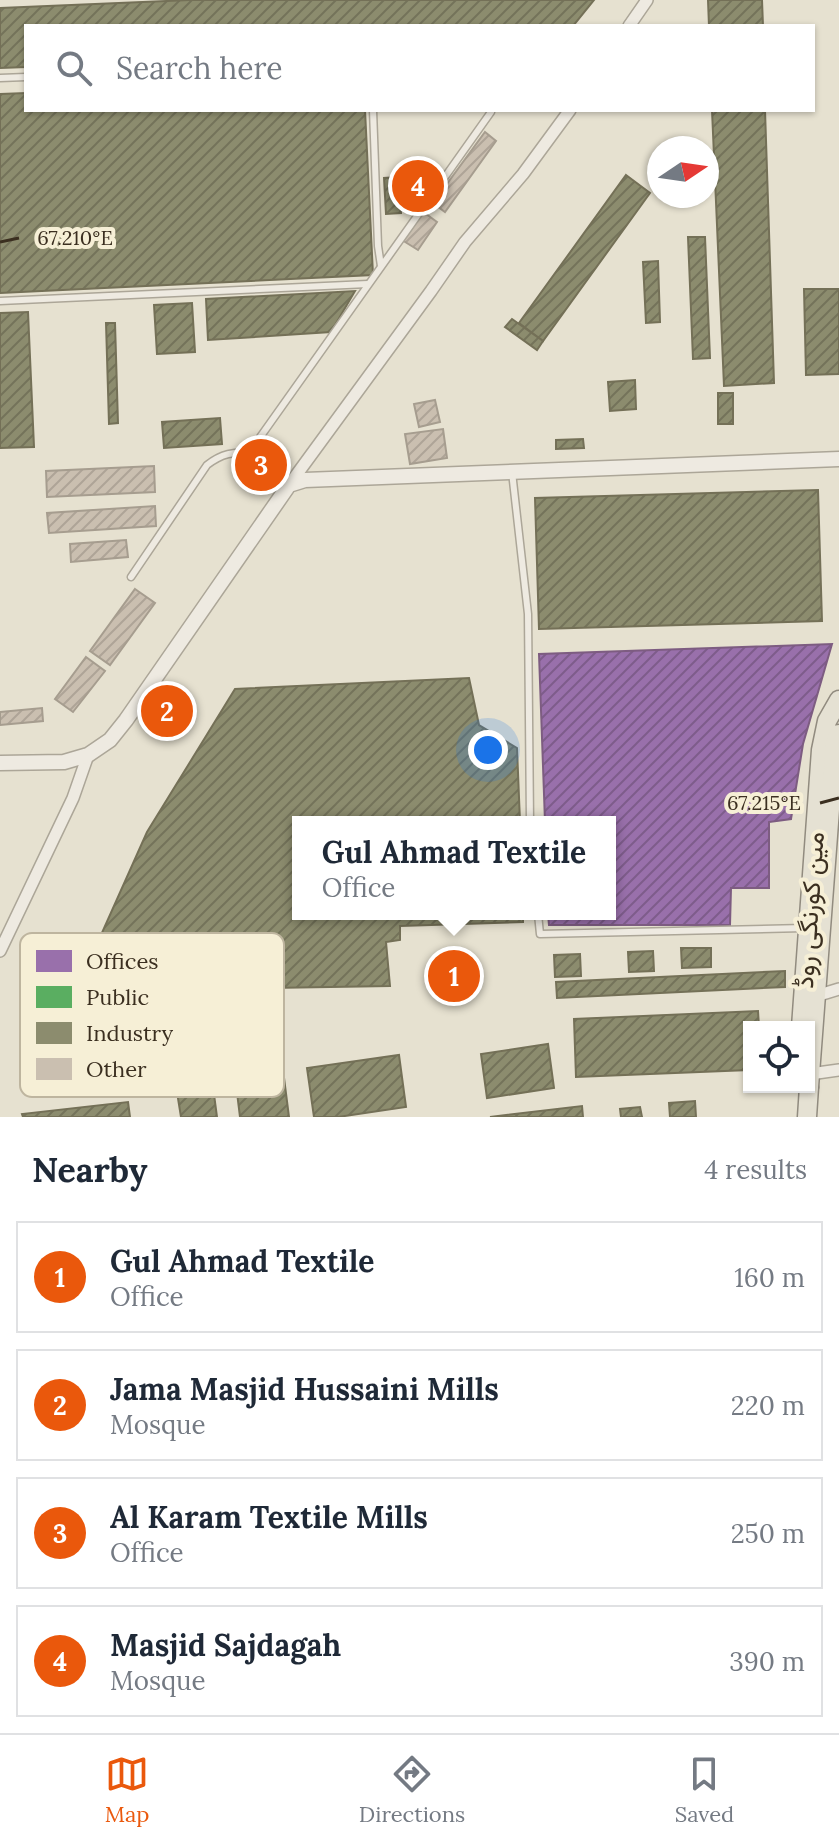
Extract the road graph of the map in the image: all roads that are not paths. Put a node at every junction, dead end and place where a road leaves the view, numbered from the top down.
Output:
1 (647, 0) edge
2 (630, 24) edge
3 (24, 77) edge
4 (0, 78) edge
5 (373, 112) edge
6 (491, 112) edge
7 (569, 112) edge
8 (381, 266) junction
9 (369, 284) junction
10 (0, 301) edge
11 (252, 453) junction
12 (839, 459) edge
13 (512, 472) junction
14 (288, 486) junction
15 (131, 577) dead end
16 (839, 700) edge
17 (839, 734) edge
18 (88, 755) junction
19 (0, 763) edge
20 (530, 816) edge
21 (539, 920) edge
22 (807, 928) junction
23 (0, 951) edge
24 (839, 989) edge
25 (816, 996) junction
26 (801, 1021) edge
27 (814, 1021) edge
28 (839, 1070) edge
29 (815, 1073) edge
30 (797, 1093) edge
31 (809, 1093) edge
32 (795, 1117) edge
33 (807, 1117) edge

1 - 2 street
3 - 4 lane
5 - 8 lane
6 - 8 lane
7 - 14 street
8 - 9 lane
9 - 10 lane
9 - 11 lane
11 - 14 lane
11 - 15 lane
12 - 13 street
13 - 14 street
13 - 20 lane
14 - 18 street
16 - 22 main road, مین کورنگی روڈ
17 - 25 main road, مین کورنگی روڈ
18 - 19 street
18 - 23 street
21 - 22 lane
22 - 26 main road, مین کورنگی روڈ
24 - 25 street
25 - 27 main road, مین کورنگی روڈ
28 - 29 street
30 - 32 main road
31 - 33 main road, مین کورنگی روڈ

